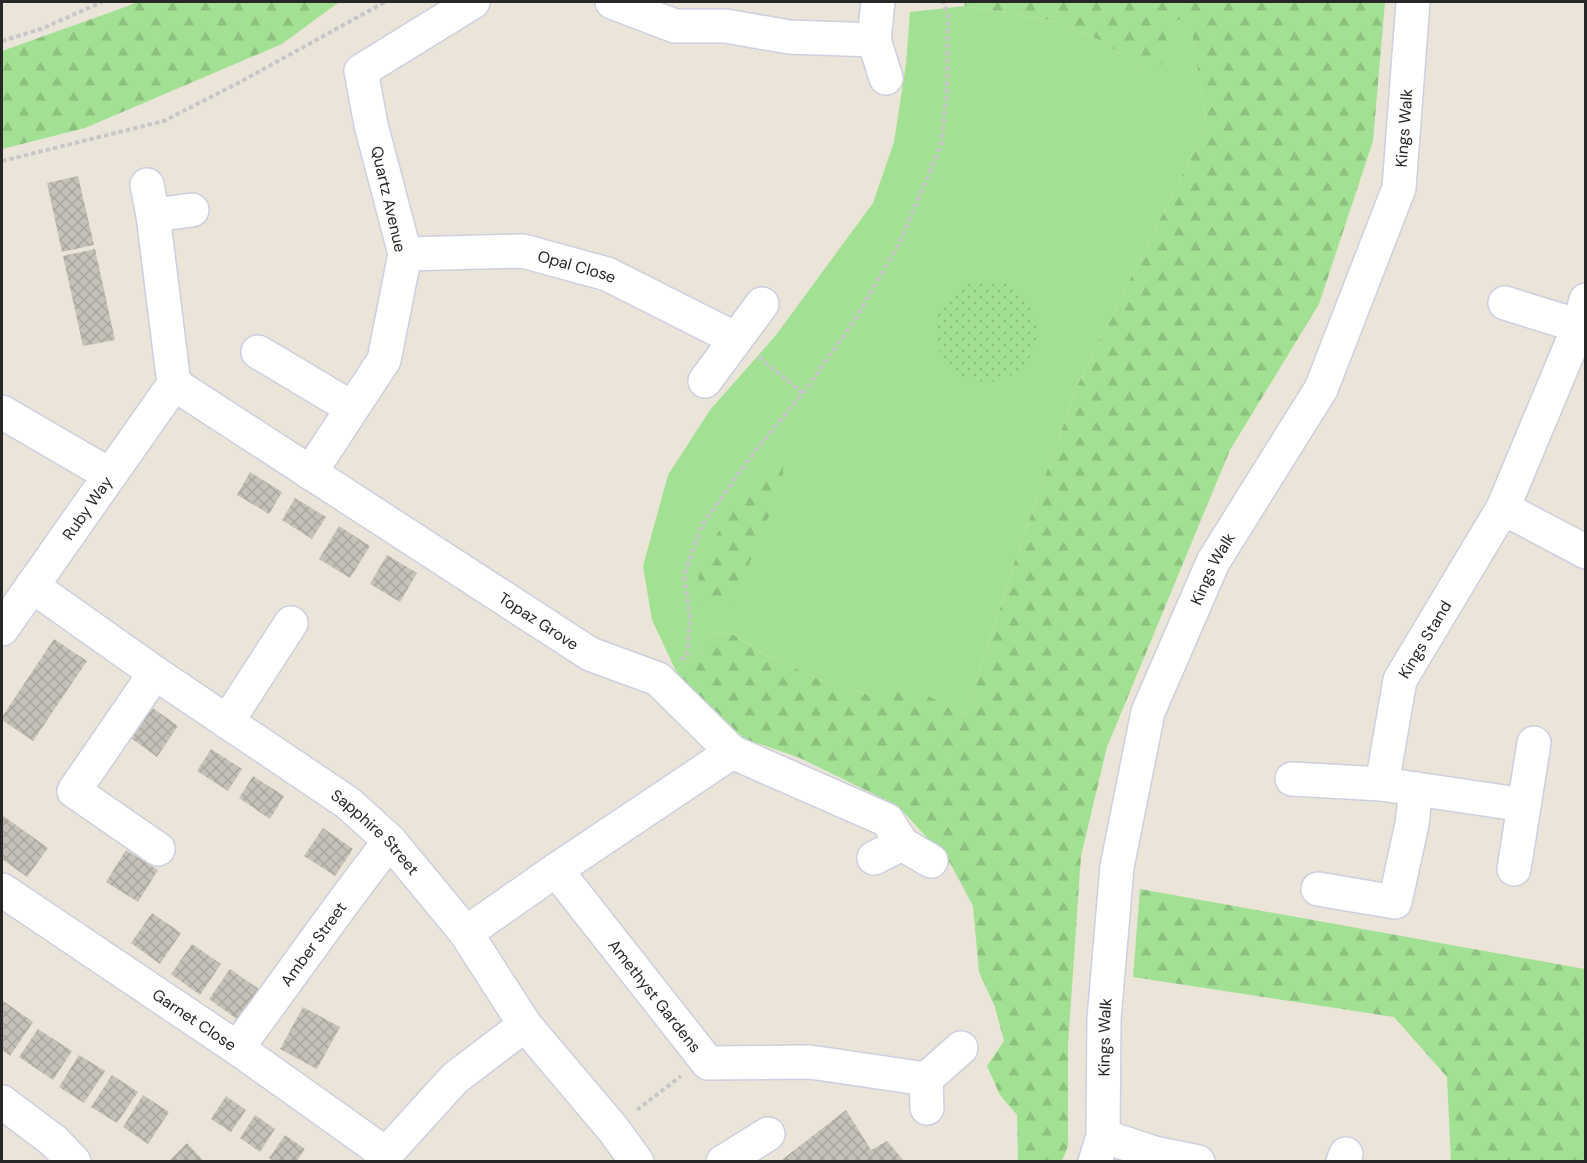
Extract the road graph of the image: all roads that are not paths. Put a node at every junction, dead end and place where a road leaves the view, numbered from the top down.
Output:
1 (473, 2) edge
2 (612, 2) edge
3 (878, 2) edge
4 (1413, 2) edge
5 (874, 40) junction
6 (886, 78) dead end
7 (192, 210) dead end
8 (405, 254) junction
9 (1505, 303) dead end
10 (762, 304) dead end
11 (1582, 313) edge
12 (736, 339) junction
13 (258, 352) dead end
14 (705, 381) dead end
15 (174, 384) junction
16 (352, 408) junction
17 (2, 412) edge
18 (310, 473) junction
19 (110, 475) junction
20 (1503, 508) junction
21 (1586, 552) edge
22 (32, 586) junction
23 (291, 623) dead end
24 (2, 629) edge
25 (154, 673) junction
26 (227, 722) junction
27 (1534, 743) dead end
28 (732, 753) junction
29 (1293, 779) dead end
30 (1382, 784) junction
31 (1416, 789) junction
32 (1524, 806) junction
33 (390, 841) junction
34 (158, 849) dead end
35 (931, 861) dead end
36 (1514, 869) dead end
37 (556, 870) junction
38 (1317, 889) dead end
39 (2, 890) edge
40 (466, 933) junction
41 (525, 1024) junction
42 (237, 1048) junction
43 (961, 1048) dead end
44 (2, 1102) edge
45 (768, 1134) dead end
46 (1099, 1149) edge
47 (384, 1158) edge
48 (74, 1161) edge
49 (637, 1161) edge
50 (723, 1161) edge
51 (1198, 1161) edge

1 - 8 street, Quartz Avenue
2 - 5 street
3 - 5 street
4 - 46 street, Kings Walk
5 - 6 street
7 - 15 street
8 - 12 street, Opal Close
8 - 16 street, Quartz Avenue
9 - 11 street, Kings Stand
10 - 12 street
11 - 20 street, Kings Stand
12 - 14 street
13 - 16 street
15 - 18 street, Topaz Grove
15 - 19 street, Ruby Way
16 - 18 street, Quartz Avenue
17 - 19 street
18 - 28 street, Topaz Grove
19 - 22 street, Ruby Way
20 - 21 street
20 - 30 street, Kings Stand
22 - 24 street, Ruby Way
22 - 25 street, Sapphire Street
23 - 26 street
25 - 26 street, Sapphire Street
25 - 34 street
26 - 33 street, Sapphire Street
27 - 32 street
28 - 35 street, Topaz Grove
28 - 37 street
29 - 30 street
30 - 31 street
31 - 32 street
31 - 38 street
32 - 36 street
33 - 40 street, Sapphire Street
33 - 42 street, Amber Street
37 - 40 street
37 - 43 street, Amethyst Gardens
39 - 42 street, Garnet Close
40 - 41 street, Sapphire Street
41 - 47 street, Garnet Close
41 - 49 street, Sapphire Street
42 - 47 street, Garnet Close
44 - 48 street
45 - 50 street
46 - 51 street

